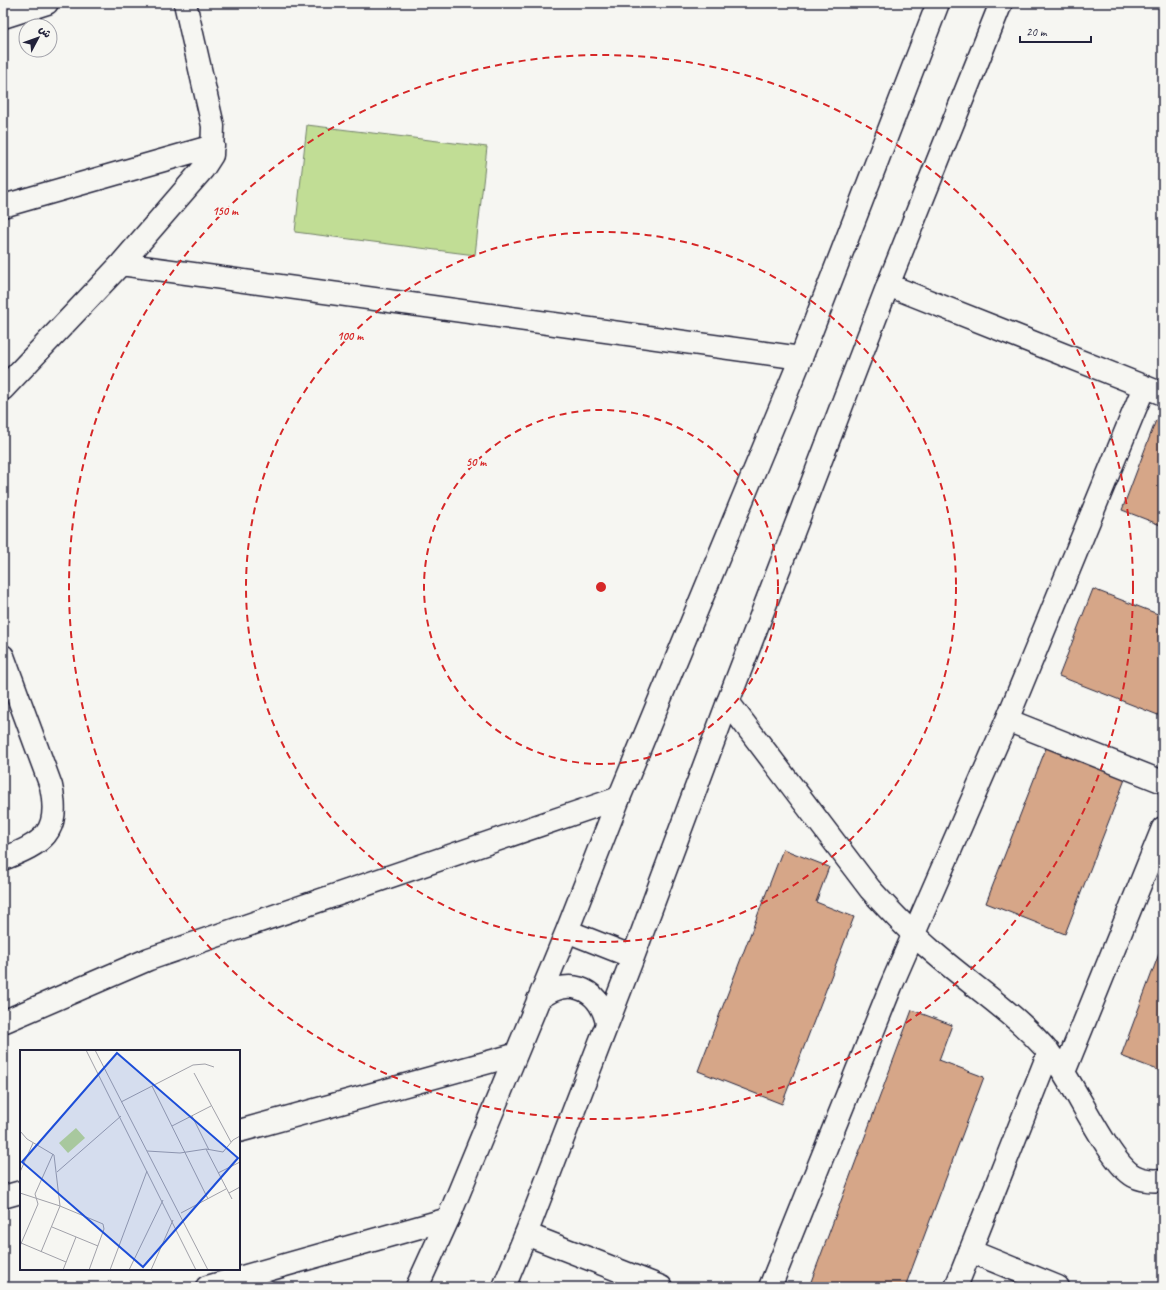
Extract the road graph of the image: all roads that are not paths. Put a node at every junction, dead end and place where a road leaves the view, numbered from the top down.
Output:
1 (47, 3) edge
2 (185, 3) edge
3 (938, 3) edge
4 (1001, 3) edge
5 (3, 17) edge
6 (213, 146) junction
7 (3, 206) edge
8 (121, 264) junction
9 (888, 286) junction
10 (801, 358) junction
11 (3, 389) edge
12 (1154, 390) edge
13 (3, 656) edge
14 (728, 702) junction
15 (1007, 720) junction
16 (1163, 782) edge
17 (619, 798) junction
18 (1163, 828) edge
19 (3, 859) edge
20 (567, 931) junction
21 (913, 934) junction
22 (633, 957) junction
23 (538, 1000) junction
24 (3, 1022) edge
25 (607, 1022) junction
26 (1049, 1052) junction
27 (514, 1055) junction
28 (1064, 1072) junction
29 (240, 1131) edge
30 (1163, 1180) edge
31 (20, 1192) edge
32 (3, 1197) edge
33 (448, 1219) junction
34 (526, 1234) junction
35 (970, 1251) junction
36 (207, 1287) edge
37 (417, 1287) edge
38 (504, 1287) edge
39 (661, 1287) edge
40 (770, 1287) edge
41 (956, 1287) edge
42 (1058, 1287) edge

1 - 5 street
2 - 6 street
3 - 10 street
4 - 9 street
6 - 7 street
6 - 8 street
8 - 10 street
8 - 11 street
9 - 12 street
9 - 14 street
10 - 17 street
12 - 15 street
13 - 19 street
14 - 21 street
14 - 22 street
15 - 16 street
15 - 21 street
17 - 20 street
17 - 24 street
18 - 28 street
20 - 22 street
20 - 23 street
21 - 26 street
21 - 40 street
22 - 25 street
23 - 25 street
23 - 27 street
25 - 34 street
26 - 28 street
26 - 35 street
27 - 29 street
27 - 33 street
28 - 30 street
31 - 32 street
33 - 36 street
33 - 37 street
34 - 38 street
34 - 39 street
35 - 41 street
35 - 42 street

